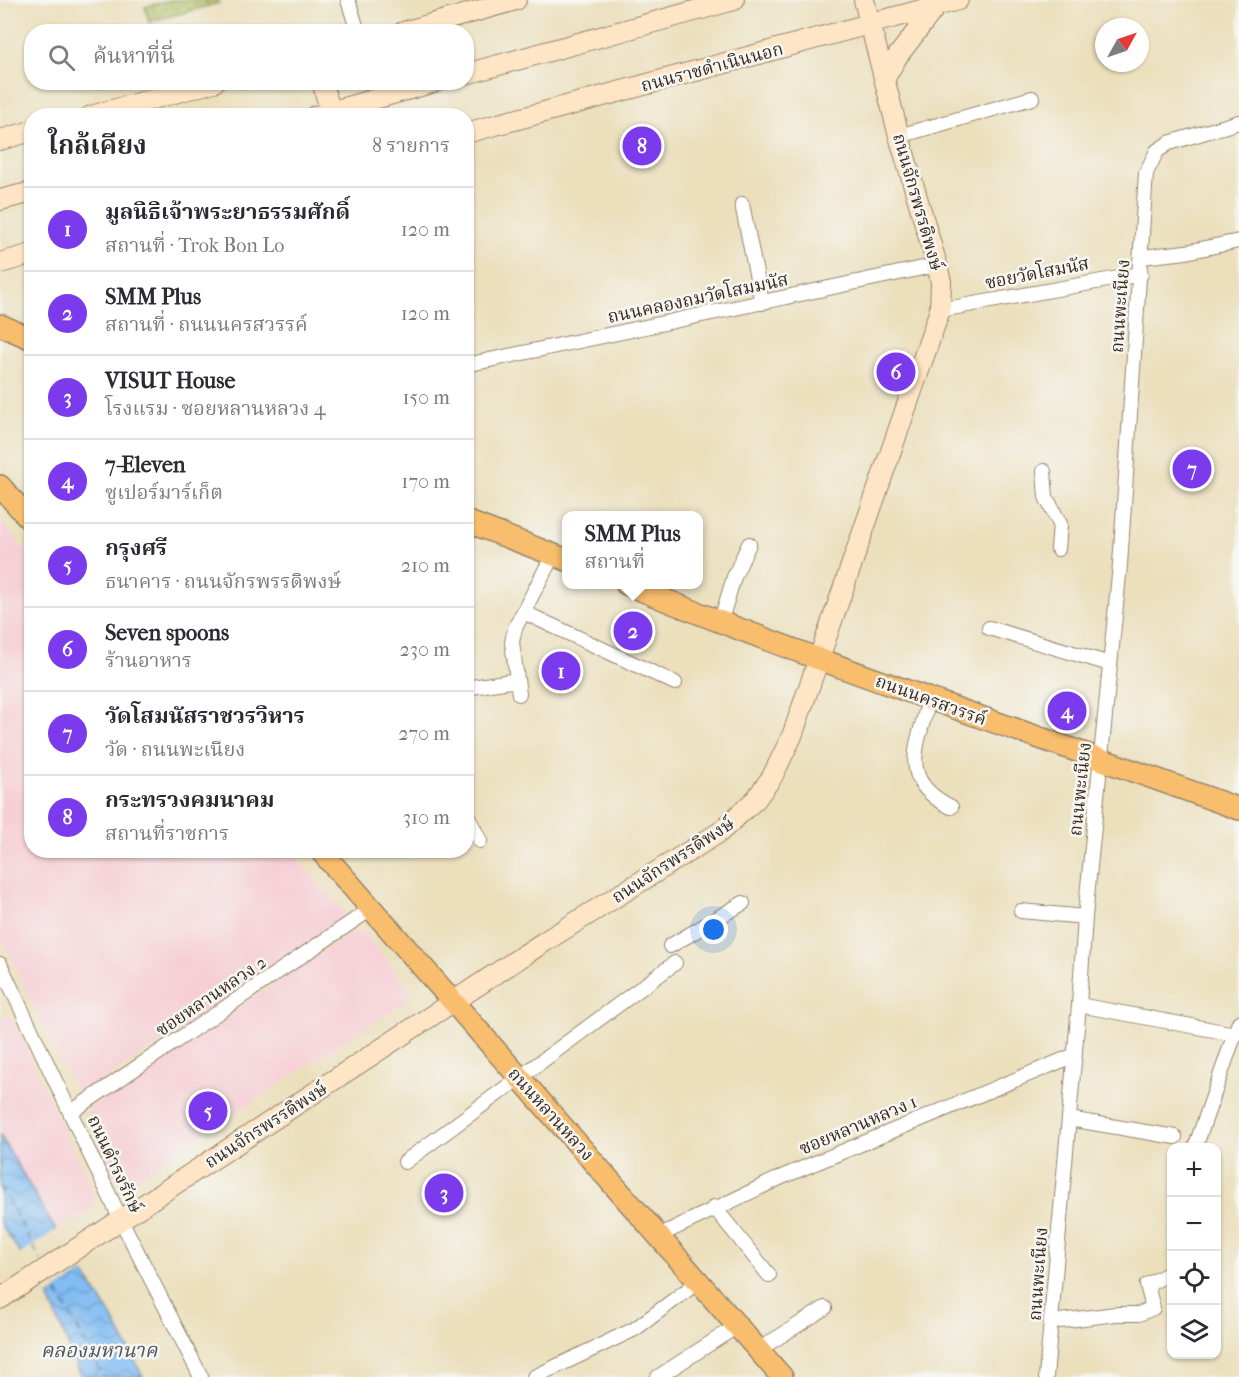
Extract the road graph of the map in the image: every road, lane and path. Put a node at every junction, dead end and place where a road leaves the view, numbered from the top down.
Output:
1 (348, 0) edge
2 (516, 0) edge
3 (734, 0) edge
4 (864, 0) edge
5 (958, 0) edge
6 (936, 6) junction
7 (356, 24) edge
8 (431, 24) edge
9 (870, 24) junction
10 (474, 72) edge
11 (885, 78) junction
12 (185, 90) edge
13 (323, 90) edge
14 (408, 90) edge
15 (1032, 98) dead end
16 (120, 108) edge
17 (325, 108) edge
18 (346, 108) edge
19 (1239, 122) edge
20 (474, 131) edge
21 (24, 133) edge
22 (899, 136) junction
23 (0, 140) edge
24 (24, 194) edge
25 (0, 200) edge
26 (742, 204) dead end
27 (1239, 241) edge
28 (24, 256) edge
29 (1142, 257) junction
30 (0, 263) edge
31 (937, 265) junction
32 (1141, 274) junction
33 (762, 303) junction
34 (940, 310) junction
35 (0, 325) edge
36 (24, 336) edge
37 (474, 363) edge
38 (1044, 471) dead end
39 (0, 486) edge
40 (24, 513) edge
41 (474, 524) edge
42 (749, 544) dead end
43 (1058, 549) dead end
44 (560, 557) edge
45 (636, 589) edge
46 (523, 612) junction
47 (720, 623) junction
48 (989, 628) dead end
49 (817, 658) junction
50 (1110, 664) junction
51 (675, 683) dead end
52 (474, 688) edge
53 (929, 700) junction
54 (1101, 761) junction
55 (951, 807) dead end
56 (1239, 809) edge
57 (474, 829) edge
58 (480, 841) dead end
59 (327, 858) edge
60 (743, 903) dead end
61 (371, 909) junction
62 (1021, 911) dead end
63 (1084, 917) junction
64 (670, 946) dead end
65 (675, 963) dead end
66 (0, 964) edge
67 (453, 1002) junction
68 (1079, 1005) junction
69 (1237, 1028) edge
70 (1075, 1055) junction
71 (519, 1077) junction
72 (70, 1112) junction
73 (1069, 1119) junction
74 (1175, 1137) dead end
75 (1198, 1143) edge
76 (405, 1162) dead end
77 (714, 1207) junction
78 (121, 1220) junction
79 (658, 1236) junction
80 (769, 1275) dead end
81 (1167, 1275) edge
82 (698, 1282) junction
83 (0, 1299) edge
84 (825, 1308) dead end
85 (1052, 1322) junction
86 (737, 1326) junction
87 (758, 1350) junction
88 (201, 1377) edge
89 (534, 1377) edge
90 (658, 1377) edge
91 (782, 1377) edge
92 (1046, 1377) edge

1 - 7 street
2 - 8 main road
3 - 10 main road
4 - 9 main road, ถนนจักรพรรดิพงษ์
5 - 6 main road, ถนนราชดำเนินนอก
6 - 9 main road, ถนนราชดำเนินนอก
6 - 11 main road
9 - 11 main road, ถนนจักรพรรดิพงษ์
9 - 20 main road, ถนนราชดำเนินนอก
11 - 22 main road, ถนนจักรพรรดิพงษ์
12 - 16 main road
13 - 17 main road
14 - 18 main road
15 - 22 street
19 - 29 street, ถนนพะเนียง
21 - 23 main road
22 - 31 main road, ถนนจักรพรรดิพงษ์
24 - 25 main road
26 - 33 street
27 - 29 street
28 - 30 main road
29 - 32 street, ถนนพะเนียง
31 - 33 street, ถนนคลองถมวัดโสมมนัส
31 - 34 main road, ถนนจักรพรรดิพงษ์
32 - 34 street, ซอยวัดโสมนัส
32 - 50 street, ถนนพะเนียง
33 - 37 street, ถนนคลองถมวัดโสมมนัส
34 - 49 main road, ถนนจักรพรรดิพงษ์
35 - 36 main road
38 - 43 street
39 - 40 main road
41 - 44 main road
42 - 47 street
44 - 46 street
45 - 47 main road, ถนนนครสวรรค์
46 - 51 street
46 - 52 street
47 - 49 main road, ถนนนครสวรรค์
48 - 50 street
49 - 53 main road, ถนนนครสวรรค์
49 - 67 main road, ถนนจักรพรรดิพงษ์
50 - 54 street, ถนนพะเนียง
53 - 54 main road, ถนนนครสวรรค์
53 - 55 street
54 - 56 main road, ถนนนครสวรรค์
54 - 63 street, ถนนพะเนียง
57 - 58 street
59 - 61 main road, ถนนหลานหลวง
60 - 64 street
61 - 67 main road, ถนนหลานหลวง
61 - 72 street, ซอยหลานหลวง 2
62 - 63 street
63 - 68 street, ถนนพะเนียง
65 - 71 street
66 - 72 street, ถนนดำรงรักษ์
67 - 71 main road, ถนนหลานหลวง
67 - 78 main road, ถนนจักรพรรดิพงษ์
68 - 69 street
68 - 70 street, ถนนพะเนียง
69 - 75 street
70 - 73 street, ถนนพะเนียง
70 - 77 street, ซอยหลานหลวง 1
71 - 76 street
71 - 79 main road, ถนนหลานหลวง
72 - 78 street, ถนนดำรงรักษ์
73 - 74 street
73 - 85 street, ถนนพะเนียง
77 - 79 street, ซอยหลานหลวง 1
77 - 80 street
78 - 83 main road, ถนนจักรพรรดิพงษ์
78 - 88 street, ถนนดำรงรักษ์
79 - 82 main road, ถนนหลานหลวง
81 - 85 street
82 - 86 main road, ถนนหลานหลวง
82 - 89 street
84 - 87 street
85 - 92 street, ถนนพะเนียง
86 - 87 main road, ถนนหลานหลวง
86 - 90 street
87 - 91 main road, ถนนหลานหลวง

